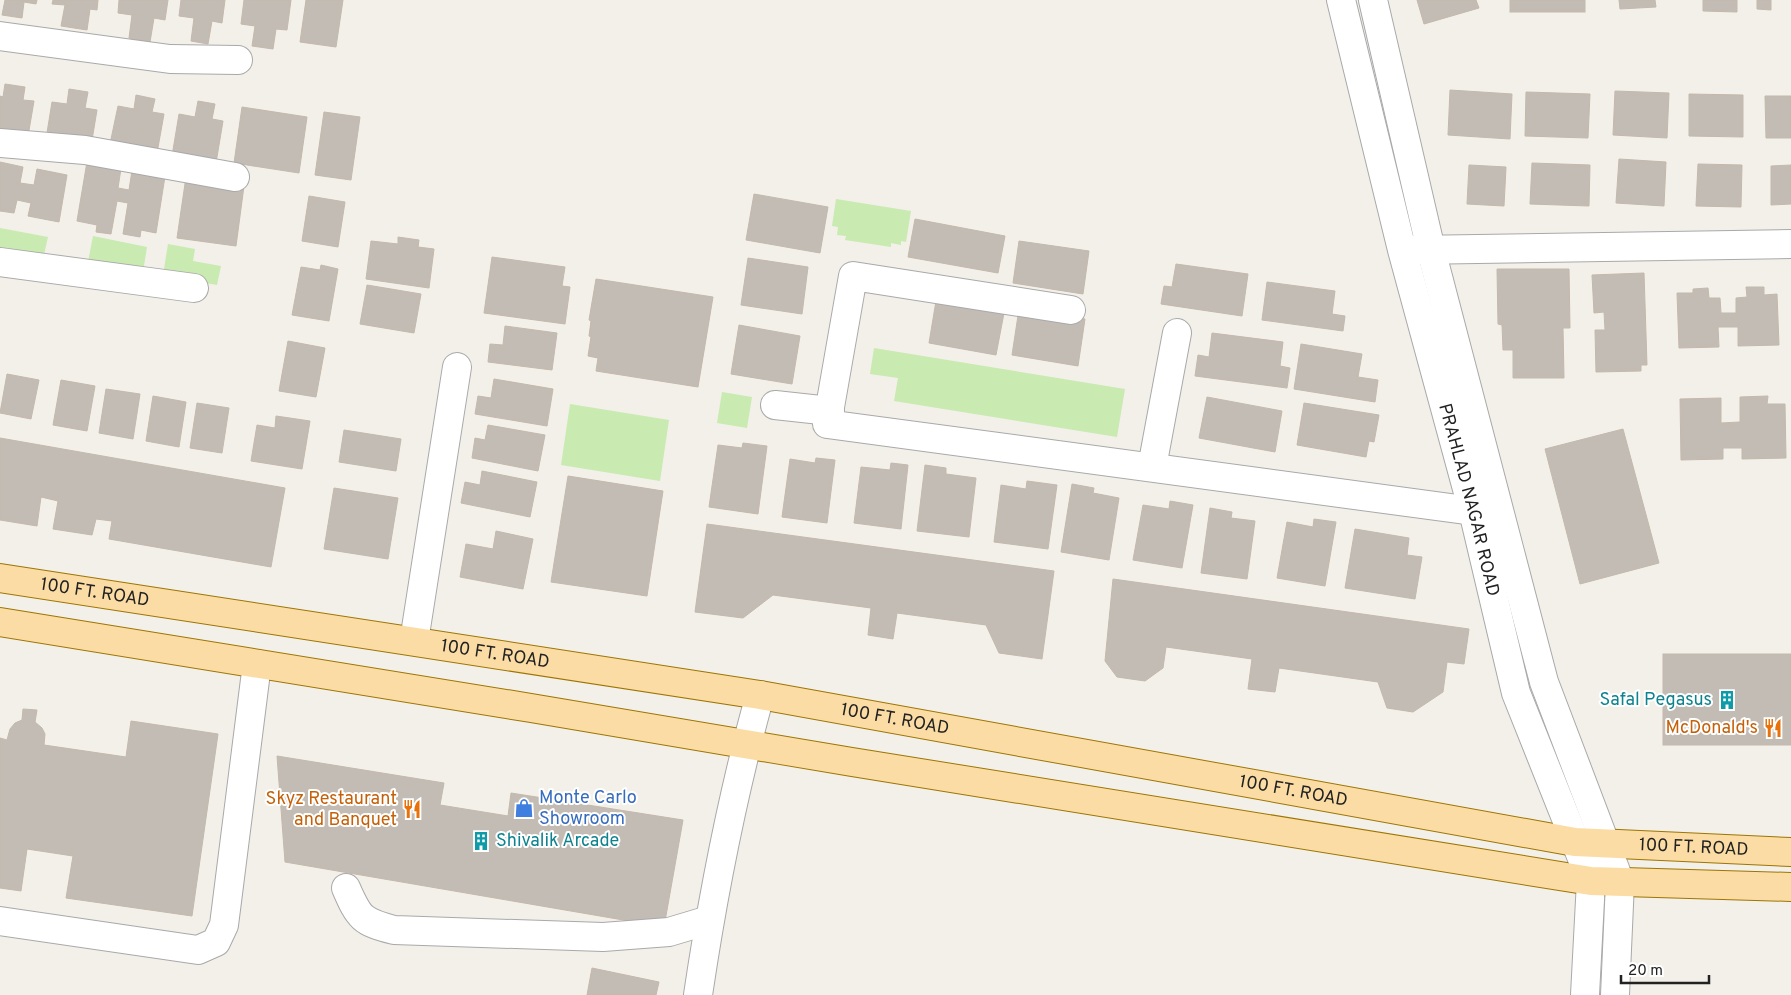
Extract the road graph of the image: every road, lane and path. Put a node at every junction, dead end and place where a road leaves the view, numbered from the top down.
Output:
1 (1341, 0) edge
2 (1374, 0) edge
3 (0, 36) edge
4 (238, 60) dead end
5 (0, 143) edge
6 (235, 177) dead end
7 (1791, 244) edge
8 (1402, 250) junction
9 (1431, 250) junction
10 (0, 262) edge
11 (194, 288) dead end
12 (1071, 310) dead end
13 (1177, 332) dead end
14 (457, 367) dead end
15 (775, 405) dead end
16 (830, 411) junction
17 (1152, 468) junction
18 (1473, 510) junction
19 (0, 578) edge
20 (0, 622) edge
21 (414, 641) junction
22 (257, 664) junction
23 (760, 695) junction
24 (747, 744) junction
25 (1575, 842) junction
26 (1606, 844) junction
27 (1791, 852) edge
28 (1591, 881) junction
29 (1620, 882) junction
30 (1791, 886) edge
31 (346, 888) dead end
32 (709, 920) junction
33 (0, 921) edge
34 (698, 995) edge
35 (1585, 995) edge
36 (1615, 995) edge

1 - 8 street, PRAHLAD NAGAR ROAD
2 - 9 street
3 - 4 street
5 - 6 street
7 - 9 street
8 - 9 street
8 - 18 street, PRAHLAD NAGAR ROAD
9 - 26 street
10 - 11 street
12 - 16 street
13 - 17 street
14 - 21 street
15 - 16 street
16 - 17 street
17 - 18 street
18 - 25 street, PRAHLAD NAGAR ROAD
19 - 21 main road, 100 FT. ROAD
20 - 22 main road, 100 FT. ROAD
21 - 23 main road, 100 FT. ROAD
22 - 24 main road, 100 FT. ROAD
22 - 33 street
23 - 24 street
23 - 25 main road, 100 FT. ROAD
24 - 28 main road, 100 FT. ROAD
24 - 32 street
25 - 26 main road, 100 FT. ROAD
25 - 28 street, PRAHLAD NAGAR ROAD
26 - 27 main road, 100 FT. ROAD
26 - 29 street
28 - 29 main road, 100 FT. ROAD
28 - 35 street, PRAHLAD NAGAR ROAD
29 - 30 main road, 100 FT. ROAD
29 - 36 street
31 - 32 street
32 - 34 street

